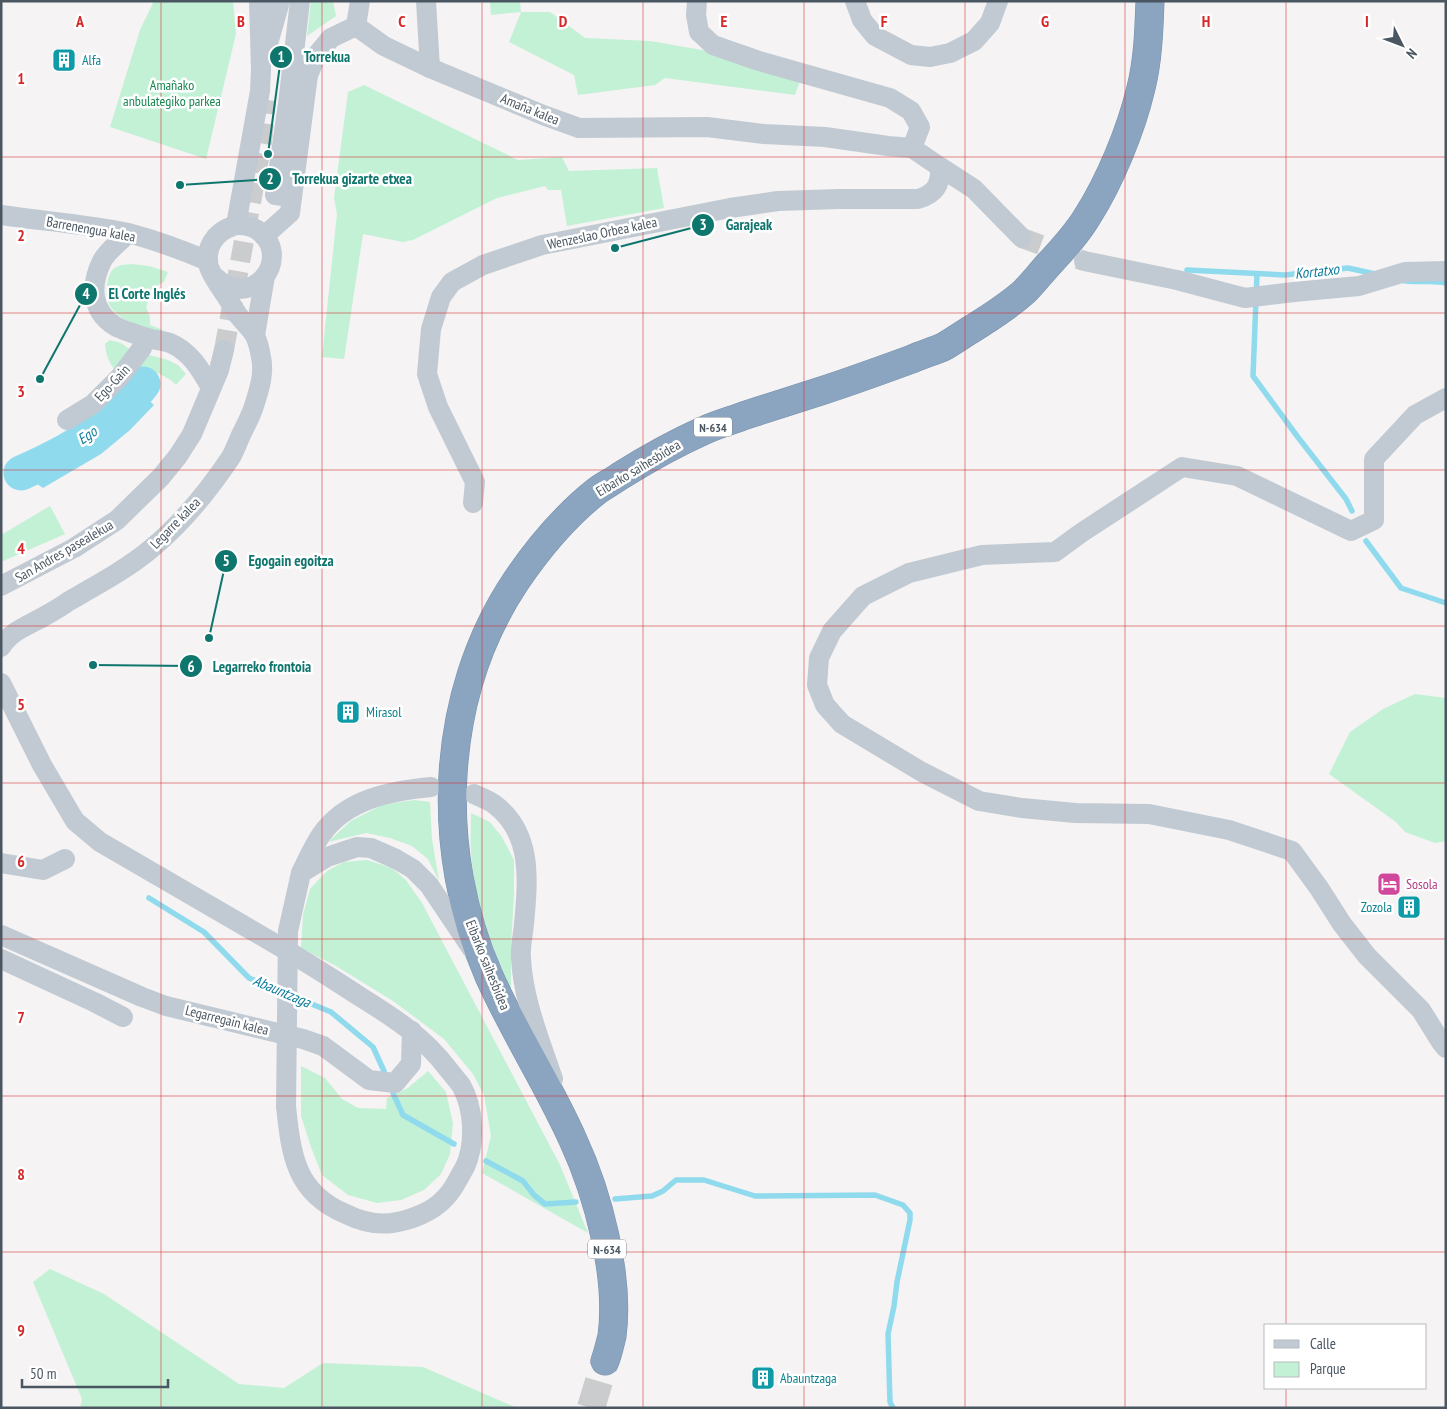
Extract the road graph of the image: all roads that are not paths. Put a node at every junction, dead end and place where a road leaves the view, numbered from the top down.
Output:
1 (259, 1) edge
2 (280, 1) edge
3 (300, 1) edge
4 (360, 1) edge
5 (426, 1) edge
6 (697, 1) edge
7 (855, 1) edge
8 (998, 1) edge
9 (1150, 1) edge
10 (356, 26) junction
11 (430, 68) junction
12 (261, 70) junction
13 (912, 148) junction
14 (940, 167) junction
15 (292, 197) junction
16 (1, 215) edge
17 (236, 225) junction
18 (128, 234) junction
19 (264, 236) junction
20 (1022, 238) tunnel mouth
21 (1084, 261) tunnel mouth
22 (211, 269) junction
23 (1446, 271) edge
24 (265, 276) junction
25 (255, 335) junction
26 (143, 343) junction
27 (224, 350) tunnel mouth
28 (211, 388) junction
29 (1446, 398) edge
30 (67, 420) dead end
31 (473, 503) dead end
32 (1, 586) edge
33 (5, 639) edge
34 (1, 683) edge
35 (431, 787) dead end
36 (474, 794) dead end
37 (65, 859) dead end
38 (1, 863) edge
39 (301, 873) junction
40 (1, 935) edge
41 (1, 959) edge
42 (489, 976) junction
43 (123, 1017) dead end
44 (412, 1031) junction
45 (1446, 1048) edge
46 (574, 1140) junction
47 (605, 1361) tunnel mouth

1 - 12 street
2 - 12 street
3 - 15 street
4 - 10 street
5 - 11 street
6 - 13 street
7 - 8 street
9 - 42 highway, Eibarko saihesbidea / N-634
10 - 11 street, Amaña kalea
10 - 15 street
11 - 13 street, Amaña kalea
12 - 17 street
13 - 14 street
14 - 20 street
14 - 31 street, Wenzeslao Orbea kalea
15 - 19 street
16 - 18 street, Barrenengua kalea
17 - 19 street
17 - 22 street
18 - 22 street, Barrenengua kalea
18 - 26 street
19 - 24 street
21 - 23 street
22 - 24 street
22 - 25 street
24 - 25 street
25 - 33 street, Legarre kalea
26 - 28 street
26 - 30 street, Ego-Gain
27 - 28 street, San Andres pasealekua
28 - 32 street, San Andres pasealekua
29 - 45 street
34 - 44 street
35 - 39 street
36 - 46 street
37 - 38 street
39 - 42 street
39 - 44 street, bridge
40 - 44 street, Legarregain kalea
41 - 43 street
42 - 46 highway, Eibarko saihesbidea / N-634
46 - 47 highway, Eibarko saihesbidea / N-634

